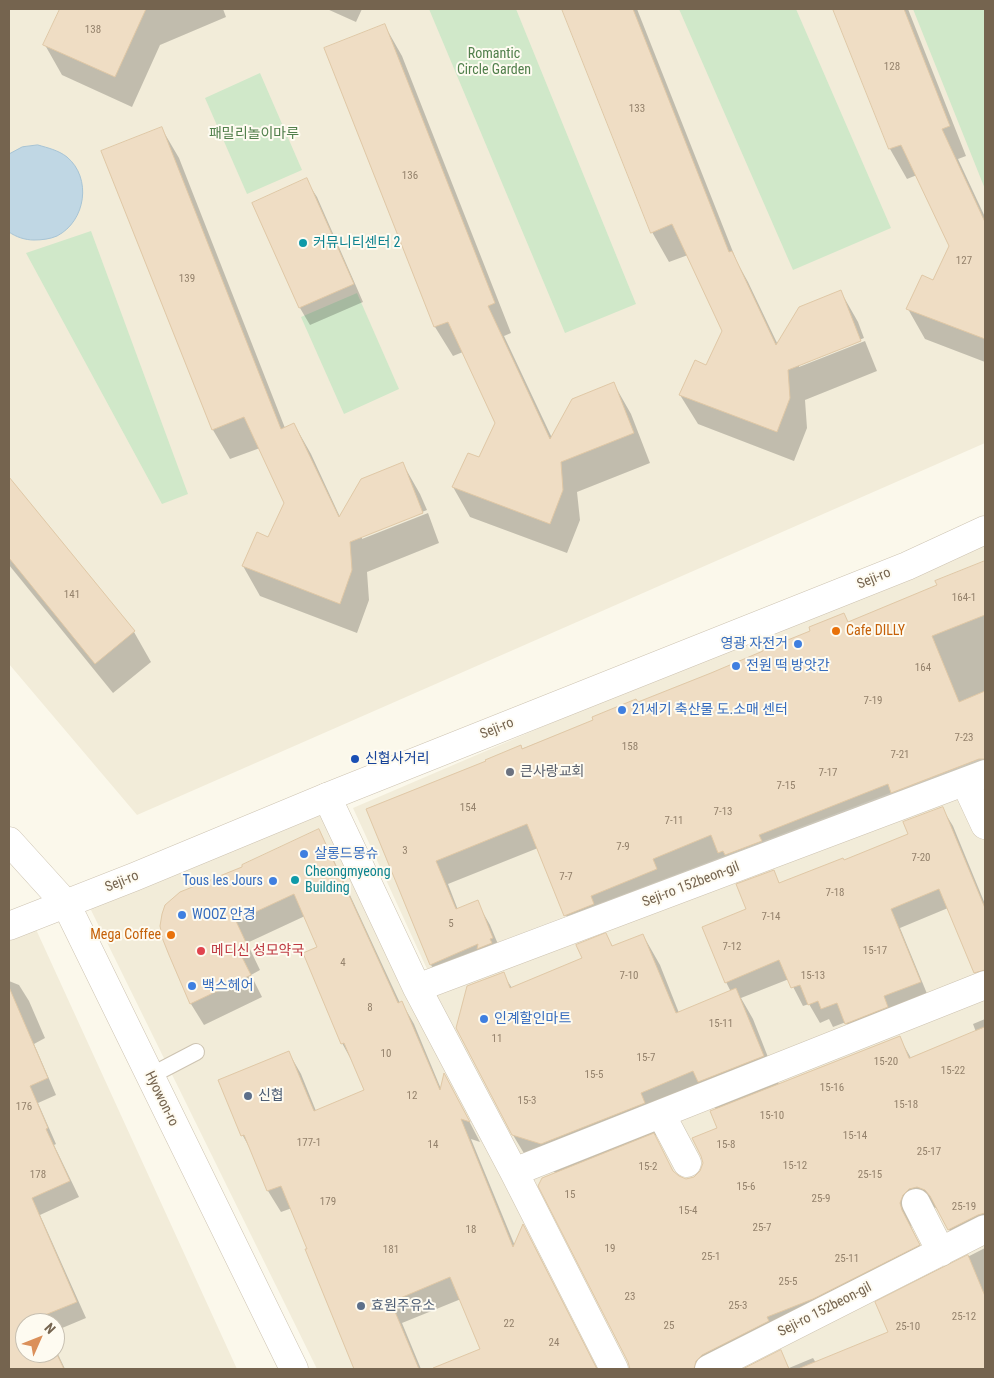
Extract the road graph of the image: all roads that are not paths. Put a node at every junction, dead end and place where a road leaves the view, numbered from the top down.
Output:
1 (985, 530) edge
2 (975, 778) edge
3 (327, 797) junction
4 (985, 825) edge
5 (9, 842) edge
6 (66, 904) junction
7 (9, 926) edge
8 (985, 985) edge
9 (417, 988) junction
10 (196, 1052) dead end
11 (150, 1076) junction
12 (661, 1114) junction
13 (687, 1163) dead end
14 (514, 1172) junction
15 (916, 1203) dead end
16 (985, 1229) edge
17 (941, 1252) junction
18 (294, 1369) edge
19 (614, 1369) edge
20 (709, 1369) edge

1 - 3 street, Seji-ro
2 - 4 street
2 - 9 street, Seji-ro 152beon-gil
3 - 6 street, Seji-ro
3 - 9 street
5 - 6 street, Hyowon-ro
6 - 7 street, Seji-ro
6 - 11 street, Hyowon-ro
8 - 12 street
9 - 14 street
10 - 11 lane
11 - 18 street, Hyowon-ro
12 - 13 street
12 - 14 street
14 - 19 street
15 - 17 street
16 - 17 street, Seji-ro 152beon-gil
17 - 20 street, Seji-ro 152beon-gil

